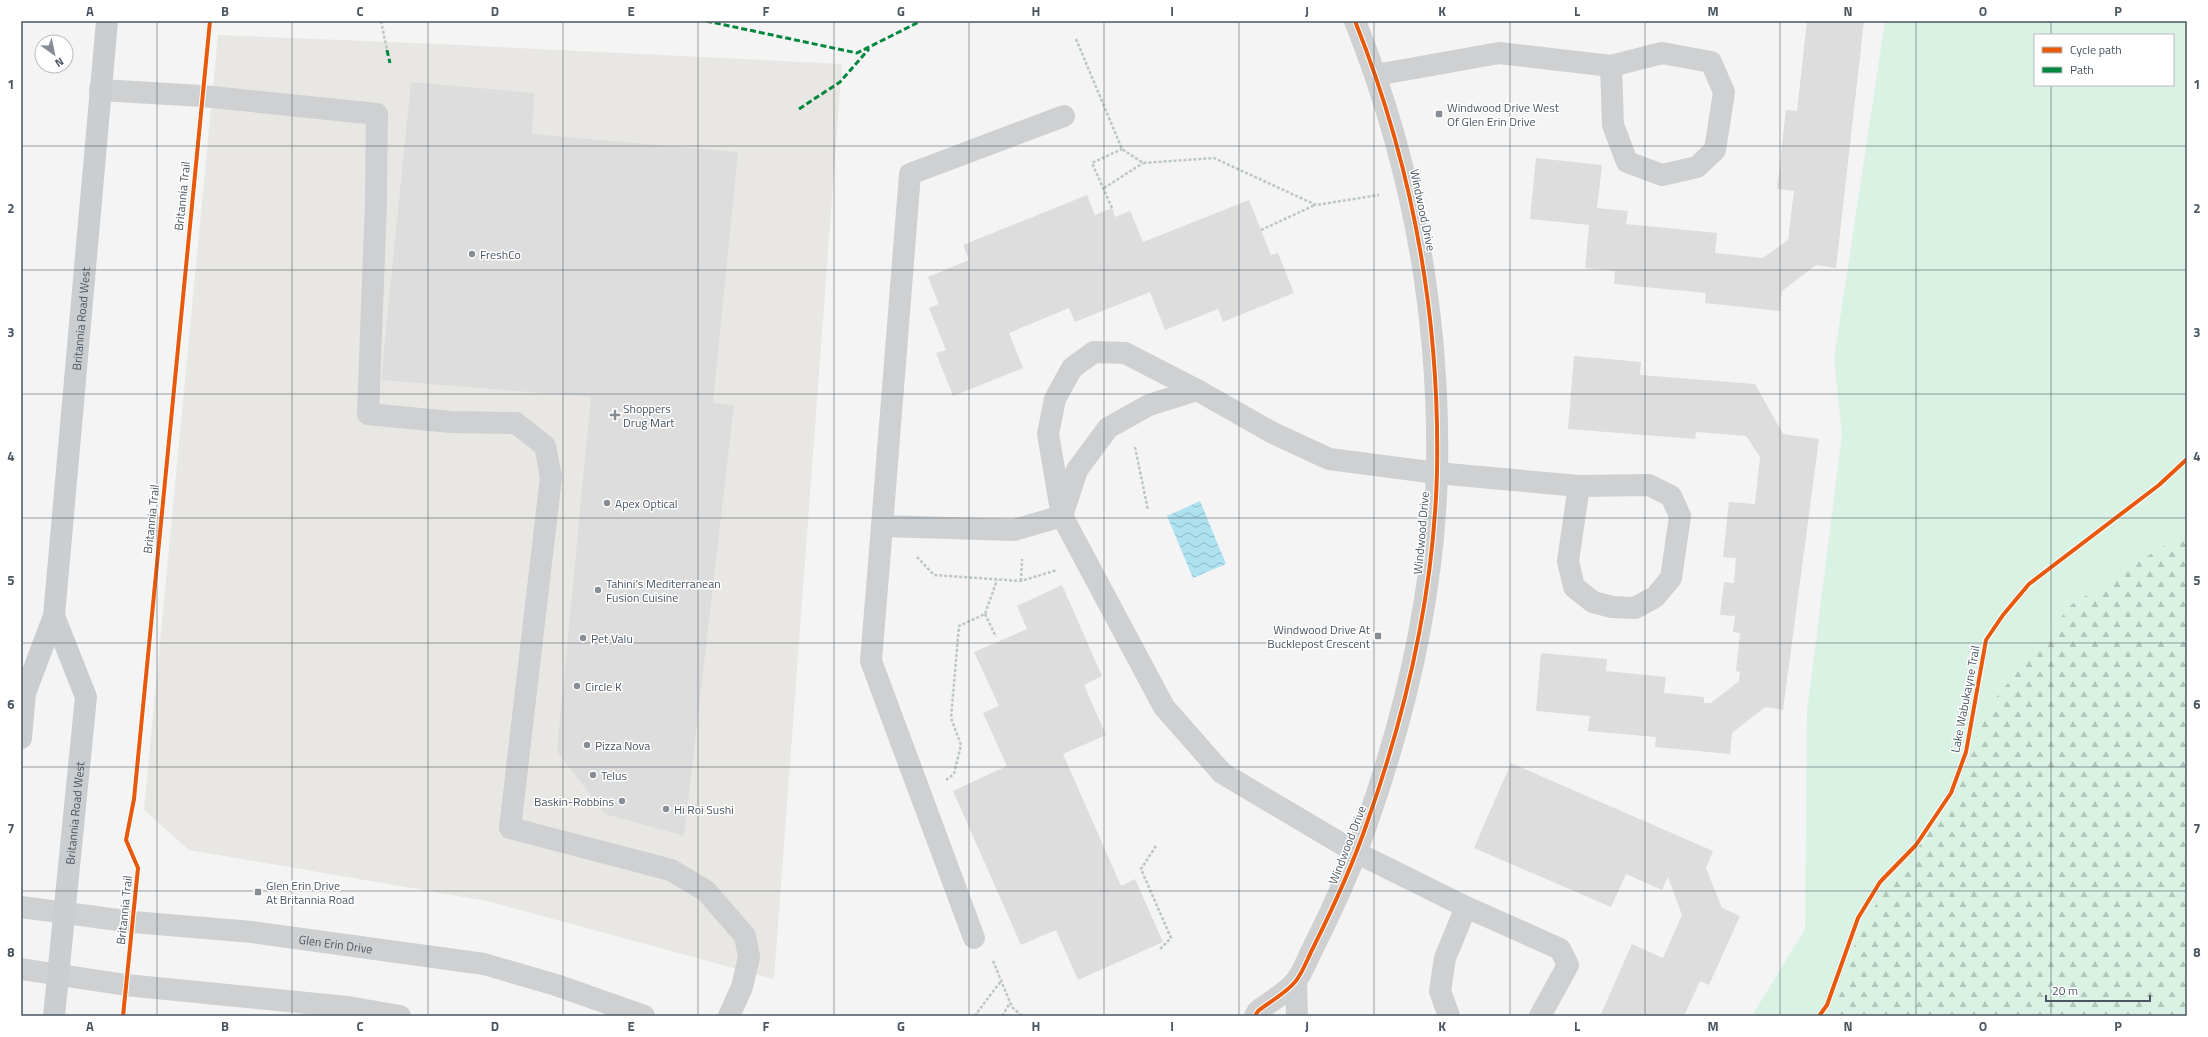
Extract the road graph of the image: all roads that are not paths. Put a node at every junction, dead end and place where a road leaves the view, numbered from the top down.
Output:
1 (108, 21) edge
2 (1355, 21) edge
3 (1611, 66) junction
4 (1376, 75) junction
5 (100, 90) junction
6 (1064, 116) dead end
7 (1197, 390) junction
8 (1437, 473) junction
9 (1579, 486) junction
10 (1062, 516) junction
11 (886, 526) junction
12 (54, 616) junction
13 (21, 738) edge
14 (1357, 853) junction
15 (21, 907) edge
16 (1466, 907) junction
17 (64, 912) junction
18 (974, 938) road end
19 (21, 969) edge
20 (58, 975) junction
21 (1296, 982) junction
22 (54, 1016) edge
23 (400, 1016) edge
24 (644, 1016) edge
25 (729, 1016) edge
26 (1255, 1016) edge
27 (1297, 1016) edge
28 (1449, 1016) edge
29 (1540, 1016) edge

1 - 5 main road, Britannia Road West
2 - 4 street, Windwood Drive
3 - 3 street
3 - 4 street
4 - 8 street, Windwood Drive
5 - 12 main road, Britannia Road West
5 - 25 street
6 - 11 street
7 - 8 street
7 - 10 street
7 - 10 street
8 - 9 street
8 - 14 street, Windwood Drive
9 - 9 street
10 - 11 street
10 - 14 street
11 - 18 street
12 - 13 main road, Britannia Road West
12 - 17 main road, Britannia Road West
14 - 16 street
14 - 21 street, Windwood Drive
15 - 17 street, Glen Erin Drive
16 - 28 street
16 - 29 street
17 - 20 main road, Britannia Road West
17 - 24 street, Glen Erin Drive
19 - 20 street
20 - 22 main road, Britannia Road West
20 - 23 street
21 - 26 street, Windwood Drive
21 - 27 street, Windwood Drive

